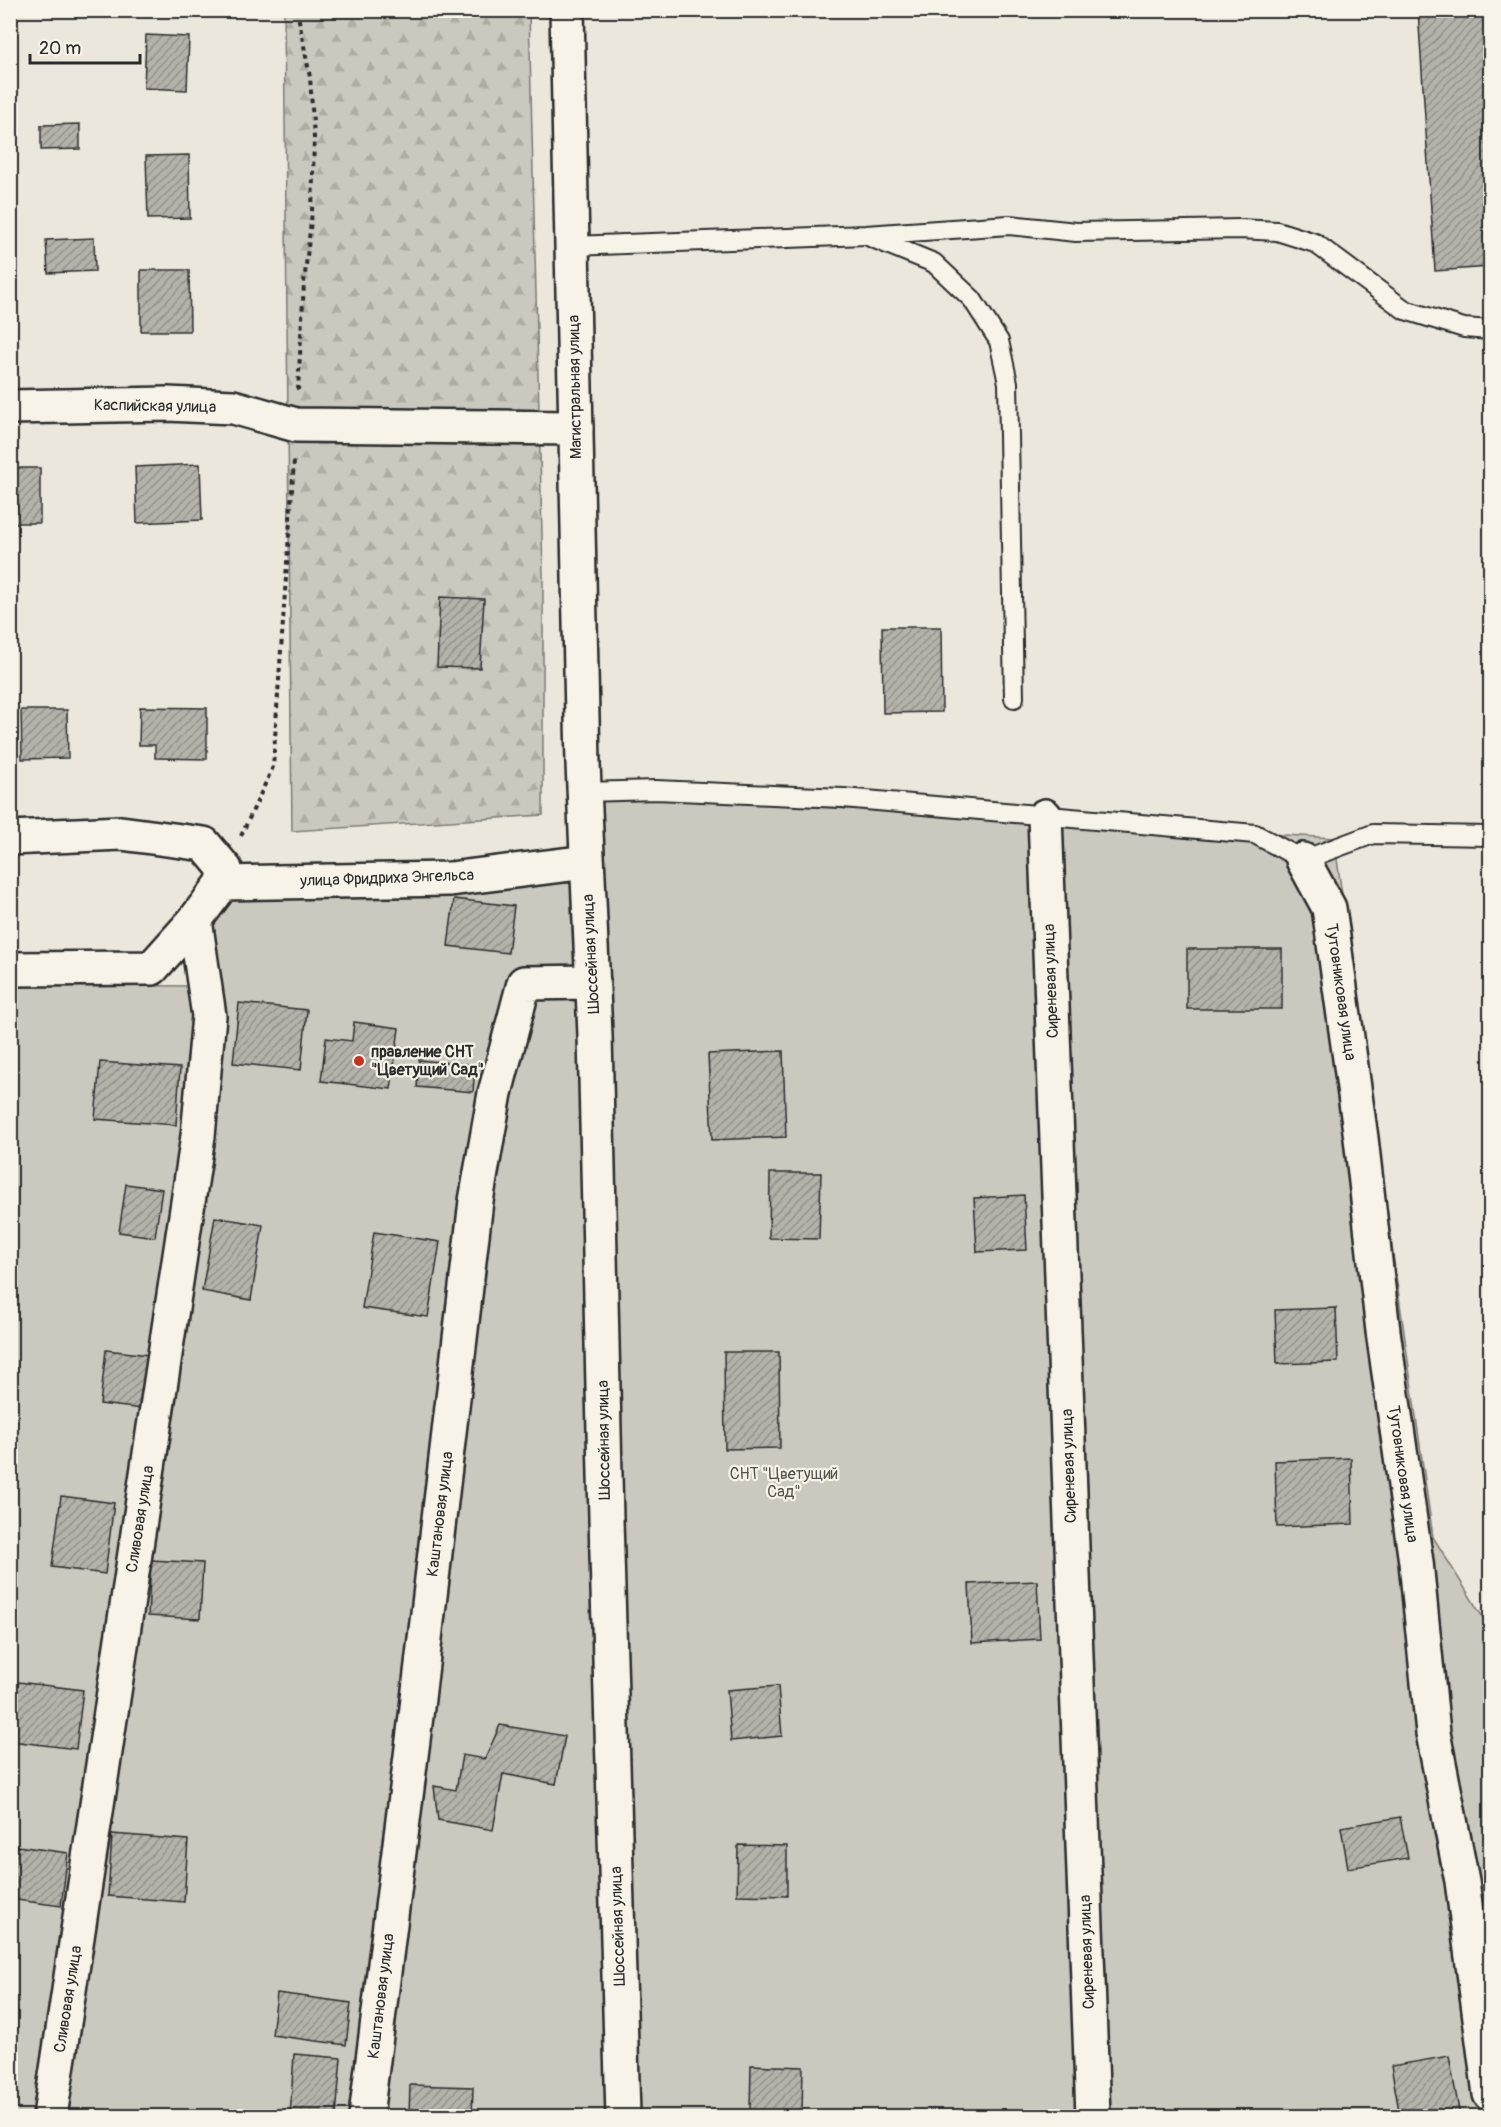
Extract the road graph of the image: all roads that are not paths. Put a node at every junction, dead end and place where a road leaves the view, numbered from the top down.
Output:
1 (567, 10) edge
2 (866, 235) junction
3 (572, 246) junction
4 (1491, 330) edge
5 (10, 407) edge
6 (576, 428) junction
7 (1014, 698) dead end
8 (584, 778) junction
9 (1045, 816) junction
10 (1491, 836) edge
11 (10, 838) edge
12 (1303, 860) junction
13 (587, 862) junction
14 (223, 883) junction
15 (195, 920) junction
16 (10, 969) edge
17 (592, 982) junction
18 (1491, 2094) edge
19 (50, 2116) edge
20 (366, 2116) edge
21 (623, 2116) edge
22 (1093, 2116) edge

1 - 3 street, Магистральная улица
2 - 3 lane
2 - 4 lane
2 - 7 lane
3 - 6 street, Магистральная улица
5 - 6 street, Каспийская улица
6 - 8 street, Магистральная улица
8 - 9 lane
8 - 13 street, Шоссейная улица
9 - 12 lane
9 - 22 street, Сиреневая улица
10 - 12 lane
11 - 14 street
12 - 18 street, Тутовниковая улица
13 - 14 street, улица Фридриха Энгельса
13 - 17 street, Шоссейная улица
14 - 15 street
15 - 16 street
15 - 19 street, Сливовая улица
17 - 20 street, Каштановая улица
17 - 21 street, Шоссейная улица

